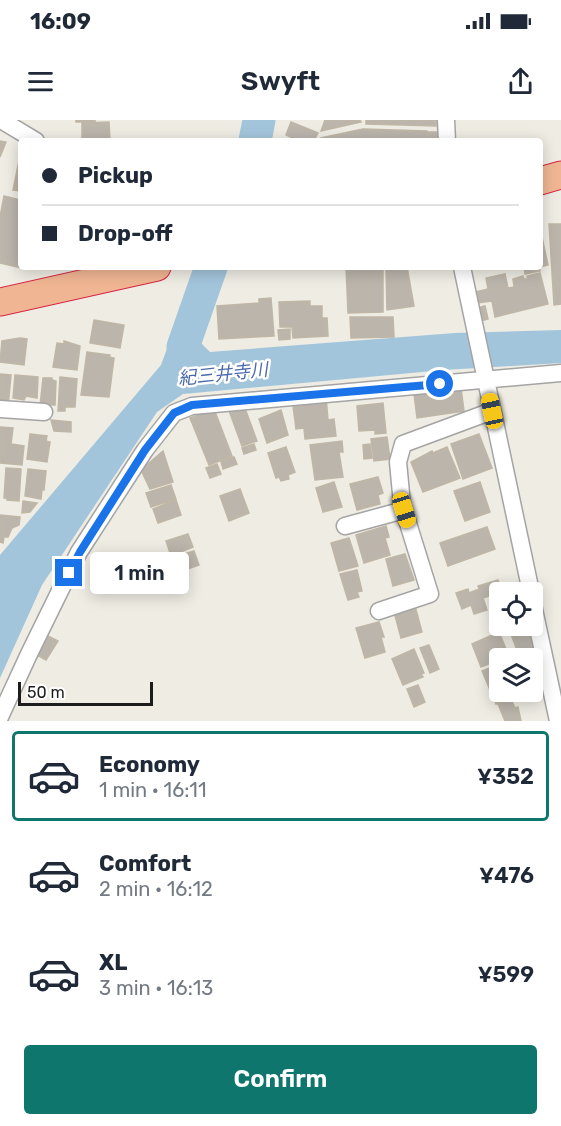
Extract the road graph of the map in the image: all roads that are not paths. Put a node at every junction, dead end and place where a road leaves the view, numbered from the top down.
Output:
1 (1, 120) edge
2 (446, 120) edge
3 (31, 138) edge
4 (447, 138) edge
5 (561, 175) edge
6 (543, 180) edge
7 (561, 189) edge
8 (543, 192) edge
9 (144, 270) edge
10 (463, 270) edge
11 (0, 302) edge
12 (561, 373) edge
13 (485, 376) junction
14 (0, 409) edge
15 (492, 411) junction
16 (44, 412) dead end
17 (404, 510) junction
18 (345, 526) dead end
19 (529, 582) edge
20 (379, 611) dead end
21 (540, 636) edge
22 (0, 717) edge
23 (558, 721) edge

1 - 3 street
2 - 4 street
5 - 6 highway
7 - 8 highway
9 - 11 highway
10 - 13 street
12 - 13 street
13 - 15 street
13 - 22 street
14 - 16 street
15 - 17 street
15 - 19 street
17 - 18 street
17 - 20 street
21 - 23 street

